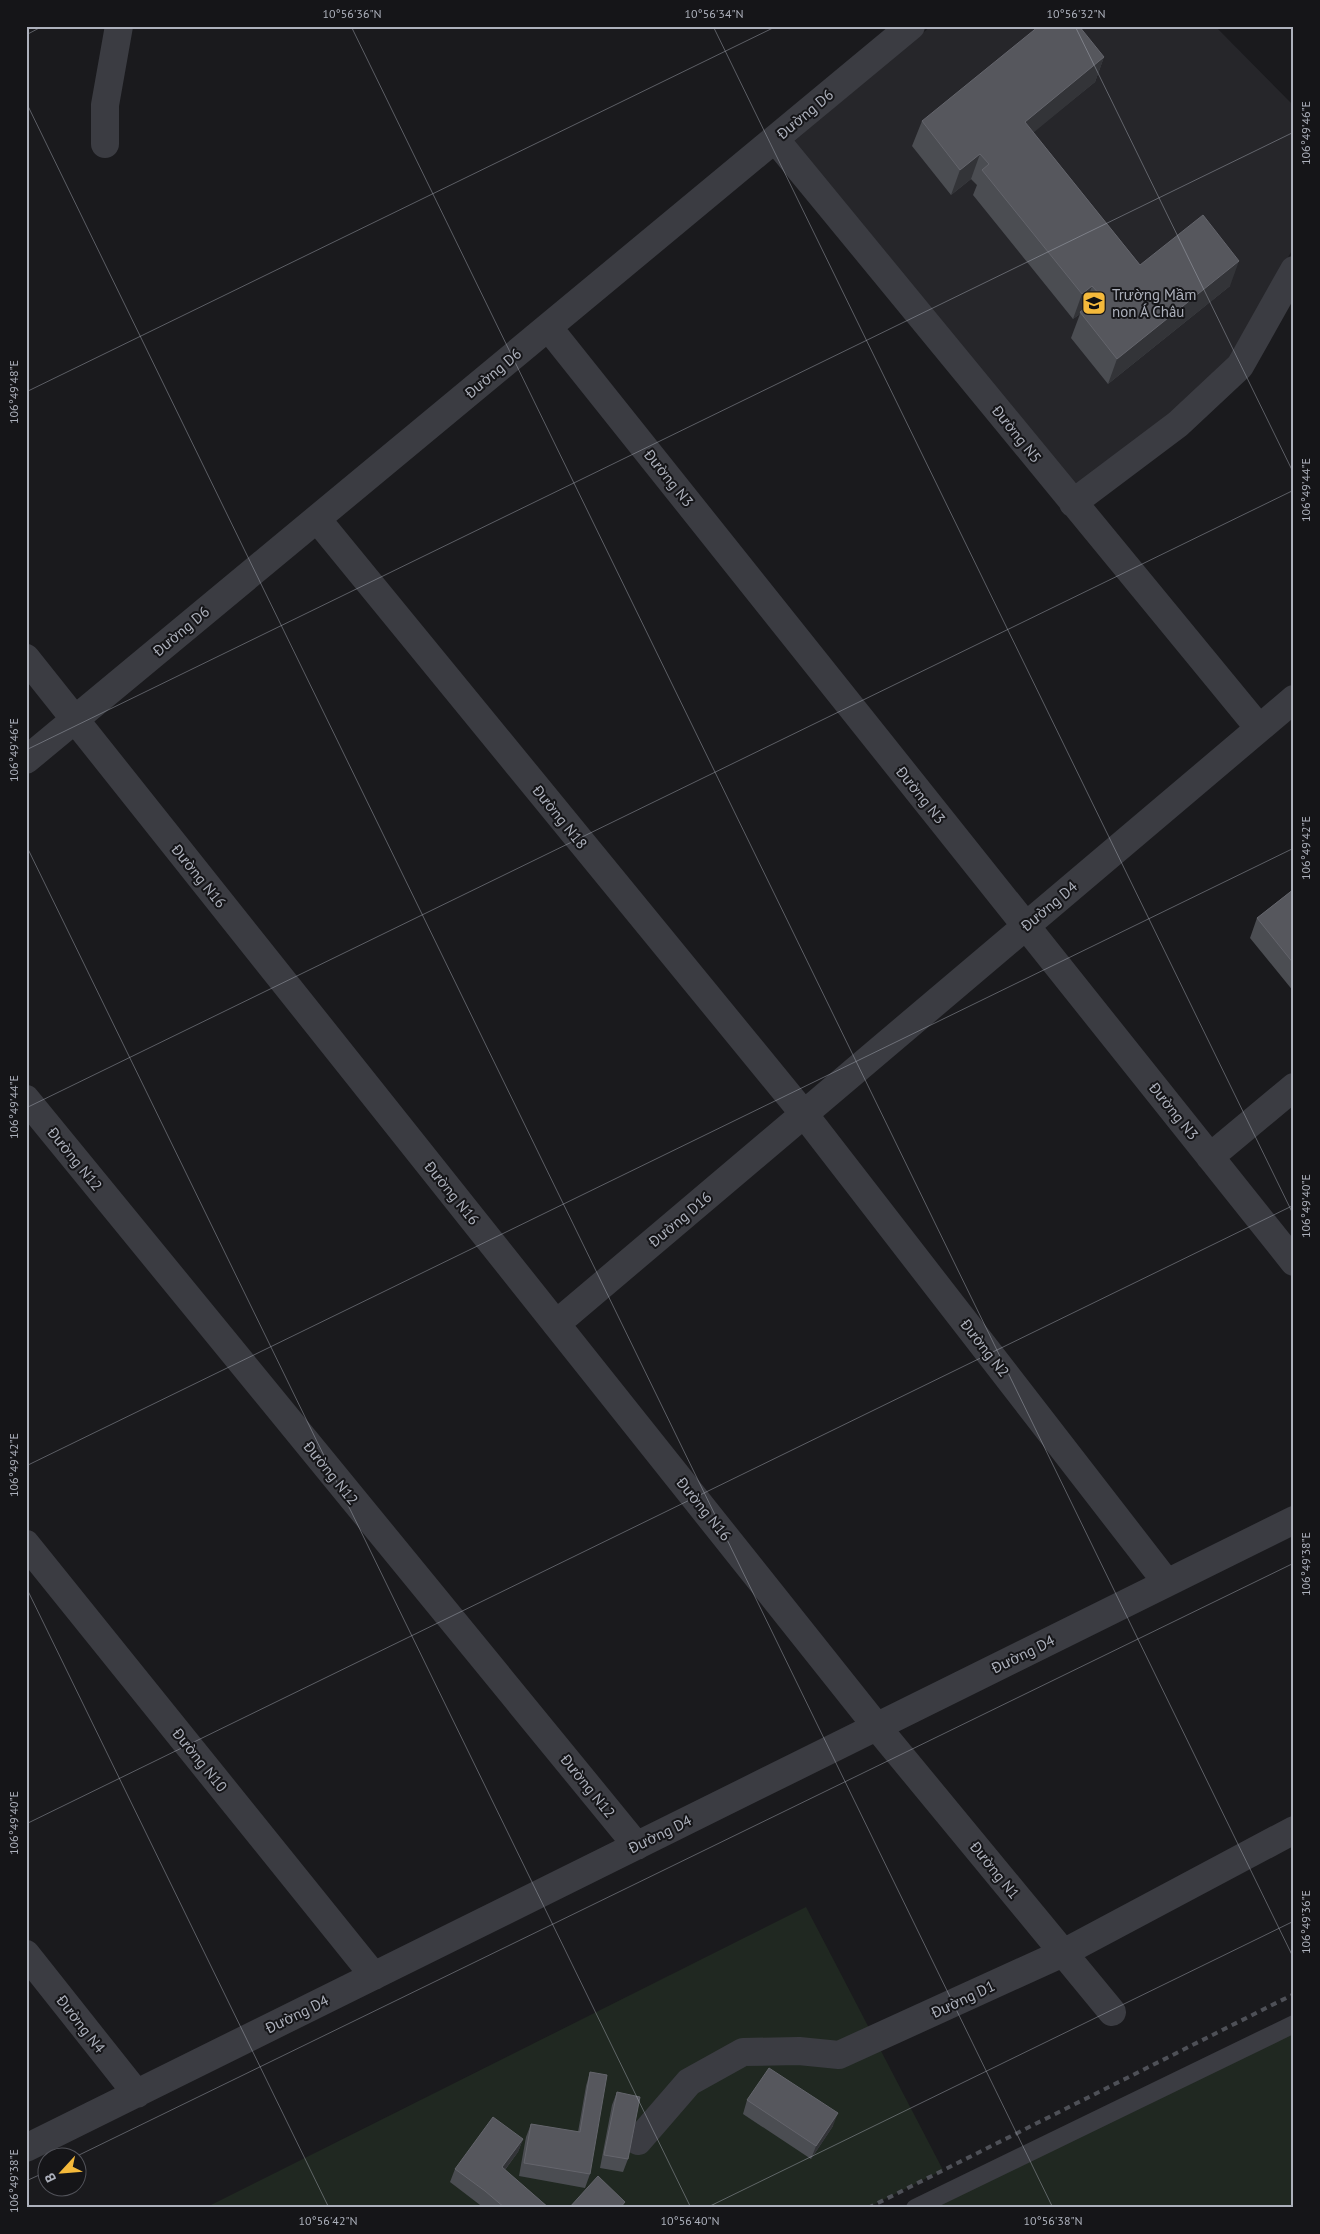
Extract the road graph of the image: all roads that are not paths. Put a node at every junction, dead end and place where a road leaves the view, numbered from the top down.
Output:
1 (119, 26) edge
2 (911, 26) edge
3 (775, 139) junction
4 (105, 144) dead end
5 (1294, 270) edge
6 (548, 327) junction
7 (1074, 503) junction
8 (317, 519) junction
9 (26, 658) edge
10 (1294, 699) edge
11 (75, 720) junction
12 (1259, 728) junction
13 (26, 760) edge
14 (1026, 926) junction
15 (1294, 1087) edge
16 (26, 1100) edge
17 (804, 1114) junction
18 (1210, 1157) junction
19 (1294, 1262) edge
20 (556, 1324) junction
21 (1294, 1520) edge
22 (26, 1544) edge
23 (1167, 1582) junction
24 (877, 1727) junction
25 (1294, 1830) edge
26 (637, 1846) junction
27 (1063, 1953) junction
28 (26, 1954) edge
29 (374, 1976) junction
30 (1112, 2012) dead end
31 (1294, 2024) edge
32 (136, 2094) junction
33 (638, 2140) dead end
34 (26, 2148) edge
35 (916, 2208) edge

1 - 4 street
2 - 3 street, Đường D6
3 - 6 street, Đường D6
3 - 7 street, Đường N5
5 - 7 street
6 - 8 street, Đường D6
6 - 14 street, Đường N3
7 - 12 street, Đường N5
8 - 11 street, Đường D6
8 - 17 street, Đường N18
9 - 11 street, Đường N16
10 - 12 street, Đường D4
11 - 13 street, Đường D6
11 - 20 street, Đường N16
12 - 14 street, Đường D4
14 - 17 street, Đường D4
14 - 18 street, Đường N3
15 - 18 street
16 - 26 street, Đường N12
17 - 20 street, Đường D16
17 - 23 street, Đường N2
18 - 19 street, Đường N3
20 - 24 street, Đường N16
21 - 23 street, Đường D4
22 - 29 street, Đường N10
23 - 24 street, Đường D4
24 - 26 street, Đường D4
24 - 27 street, Đường N1
25 - 27 street, Đường D1
26 - 29 street, Đường D4
27 - 30 street, Đường N1
27 - 33 street, Đường D1
28 - 32 street, Đường N4
29 - 32 street, Đường D4
31 - 35 lane
32 - 34 street, Đường D4

